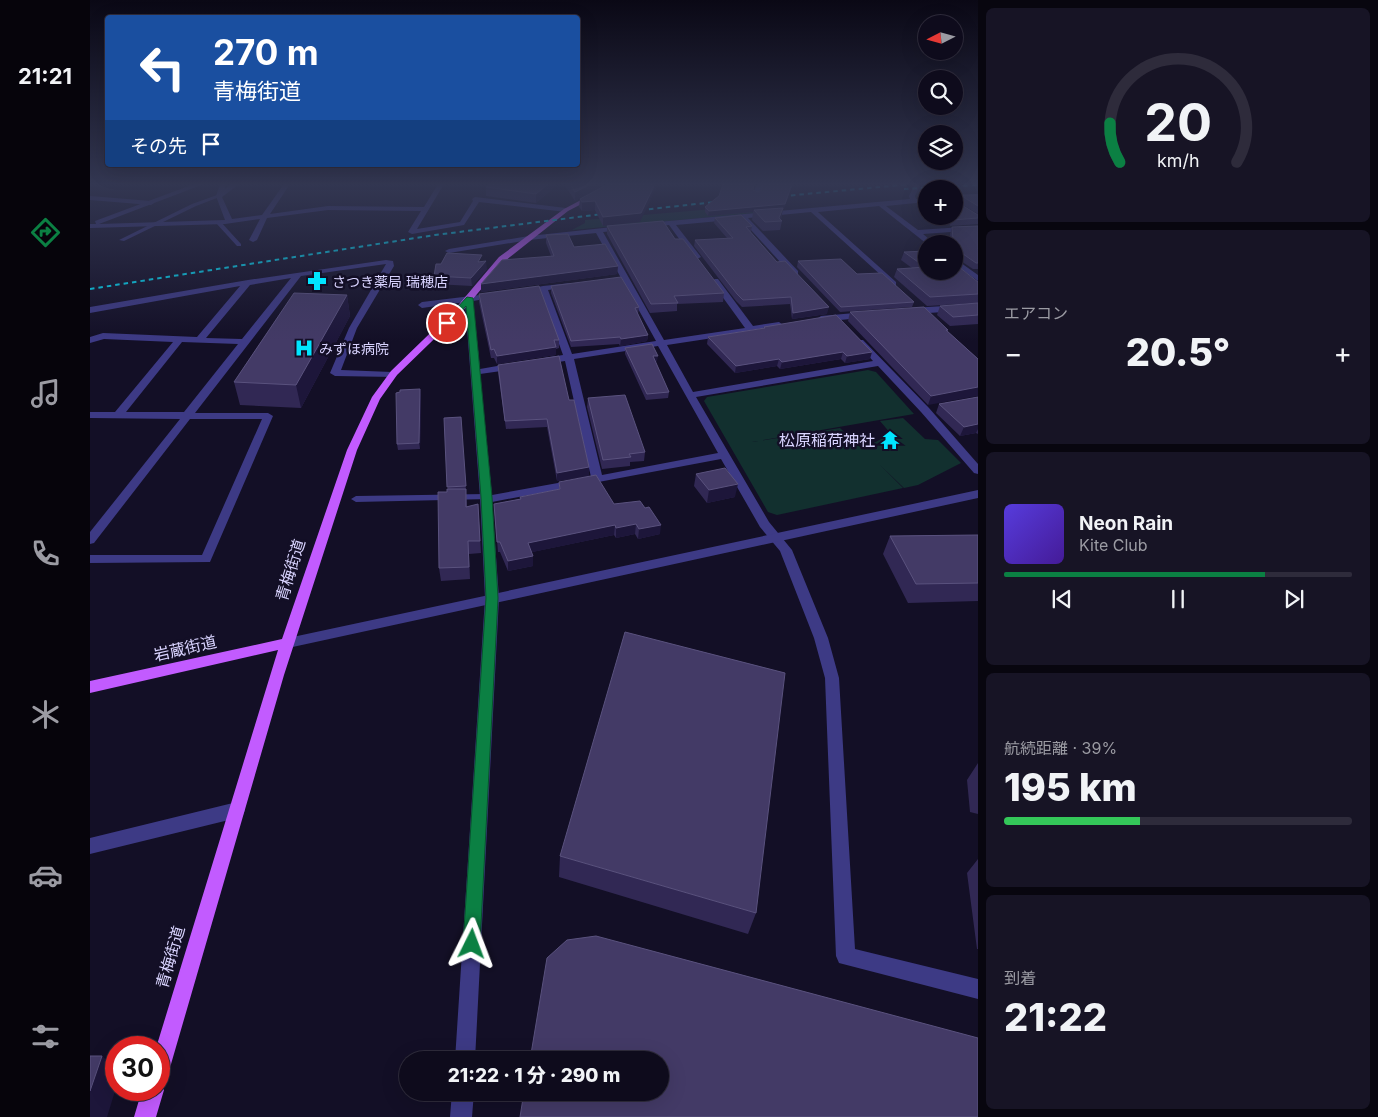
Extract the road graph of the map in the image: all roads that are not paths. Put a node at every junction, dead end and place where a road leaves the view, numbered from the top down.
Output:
1 (130, 236) edge
2 (231, 236) edge
3 (255, 236) edge
4 (531, 236) edge
5 (545, 236) edge
6 (601, 236) edge
7 (681, 236) edge
8 (761, 236) edge
9 (841, 236) edge
10 (529, 238) junction
11 (122, 240) dead end
12 (253, 240) dead end
13 (239, 245) dead end
14 (449, 251) edge
15 (963, 267) edge
16 (705, 268) edge
17 (298, 274) junction
18 (711, 276) edge
19 (978, 279) edge
20 (802, 281) edge
21 (248, 282) junction
22 (579, 284) edge
23 (543, 288) junction
24 (900, 290) edge
25 (514, 292) edge
26 (504, 294) edge
27 (470, 298) junction
28 (915, 304) edge
29 (422, 305) dead end
30 (978, 307) edge
31 (90, 310) edge
32 (903, 312) edge
33 (833, 313) junction
34 (926, 313) junction
35 (874, 314) edge
36 (807, 321) edge
37 (788, 323) edge
38 (750, 329) junction
39 (180, 339) junction
40 (90, 340) edge
41 (200, 340) junction
42 (245, 342) junction
43 (662, 343) junction
44 (569, 358) junction
45 (879, 363) junction
46 (476, 372) junction
47 (392, 375) junction
48 (690, 395) junction
49 (90, 415) edge
50 (118, 415) junction
51 (188, 415) junction
52 (726, 455) junction
53 (978, 471) edge
54 (597, 479) junction
55 (978, 494) edge
56 (356, 499) dead end
57 (486, 499) junction
58 (776, 538) junction
59 (90, 540) edge
60 (90, 559) edge
61 (492, 598) junction
62 (288, 643) junction
63 (90, 687) edge
64 (237, 810) junction
65 (90, 846) edge
66 (978, 989) edge
67 (169, 1036) edge
68 (465, 1051) edge
69 (150, 1101) edge
70 (462, 1101) edge
71 (145, 1117) edge
72 (461, 1117) edge

1 - 11 lane
2 - 13 lane
3 - 12 street
4 - 10 main road, 青梅街道
5 - 10 street
6 - 43 street
7 - 16 street
8 - 20 street
9 - 24 street
10 - 14 street
10 - 27 main road, 青梅街道
15 - 19 street
17 - 21 street
17 - 42 street
17 - 47 street
18 - 38 street
21 - 31 street
21 - 41 street
22 - 23 street
23 - 25 street
23 - 44 street
26 - 27 street
27 - 29 street
27 - 46 street
27 - 47 main road, 青梅街道
28 - 34 street
30 - 34 street
32 - 34 street
33 - 35 street
33 - 36 street
33 - 45 street
37 - 38 street
38 - 43 street
39 - 40 street
39 - 41 street
39 - 50 street
41 - 42 street
42 - 51 street
43 - 44 street
43 - 48 street
44 - 46 street
44 - 54 street
45 - 48 street
45 - 53 street
46 - 57 street
47 - 62 main road, 青梅街道
48 - 52 street
49 - 50 street
50 - 51 street
51 - 59 street
51 - 60 street
52 - 54 street
52 - 58 street
54 - 57 street
55 - 58 street
56 - 57 lane
57 - 61 street
58 - 61 street
58 - 66 street
61 - 62 street
61 - 68 street
62 - 63 main road, 岩蔵街道
62 - 64 main road, 青梅街道
64 - 65 street
64 - 67 main road, 青梅街道
69 - 71 main road
70 - 72 street

